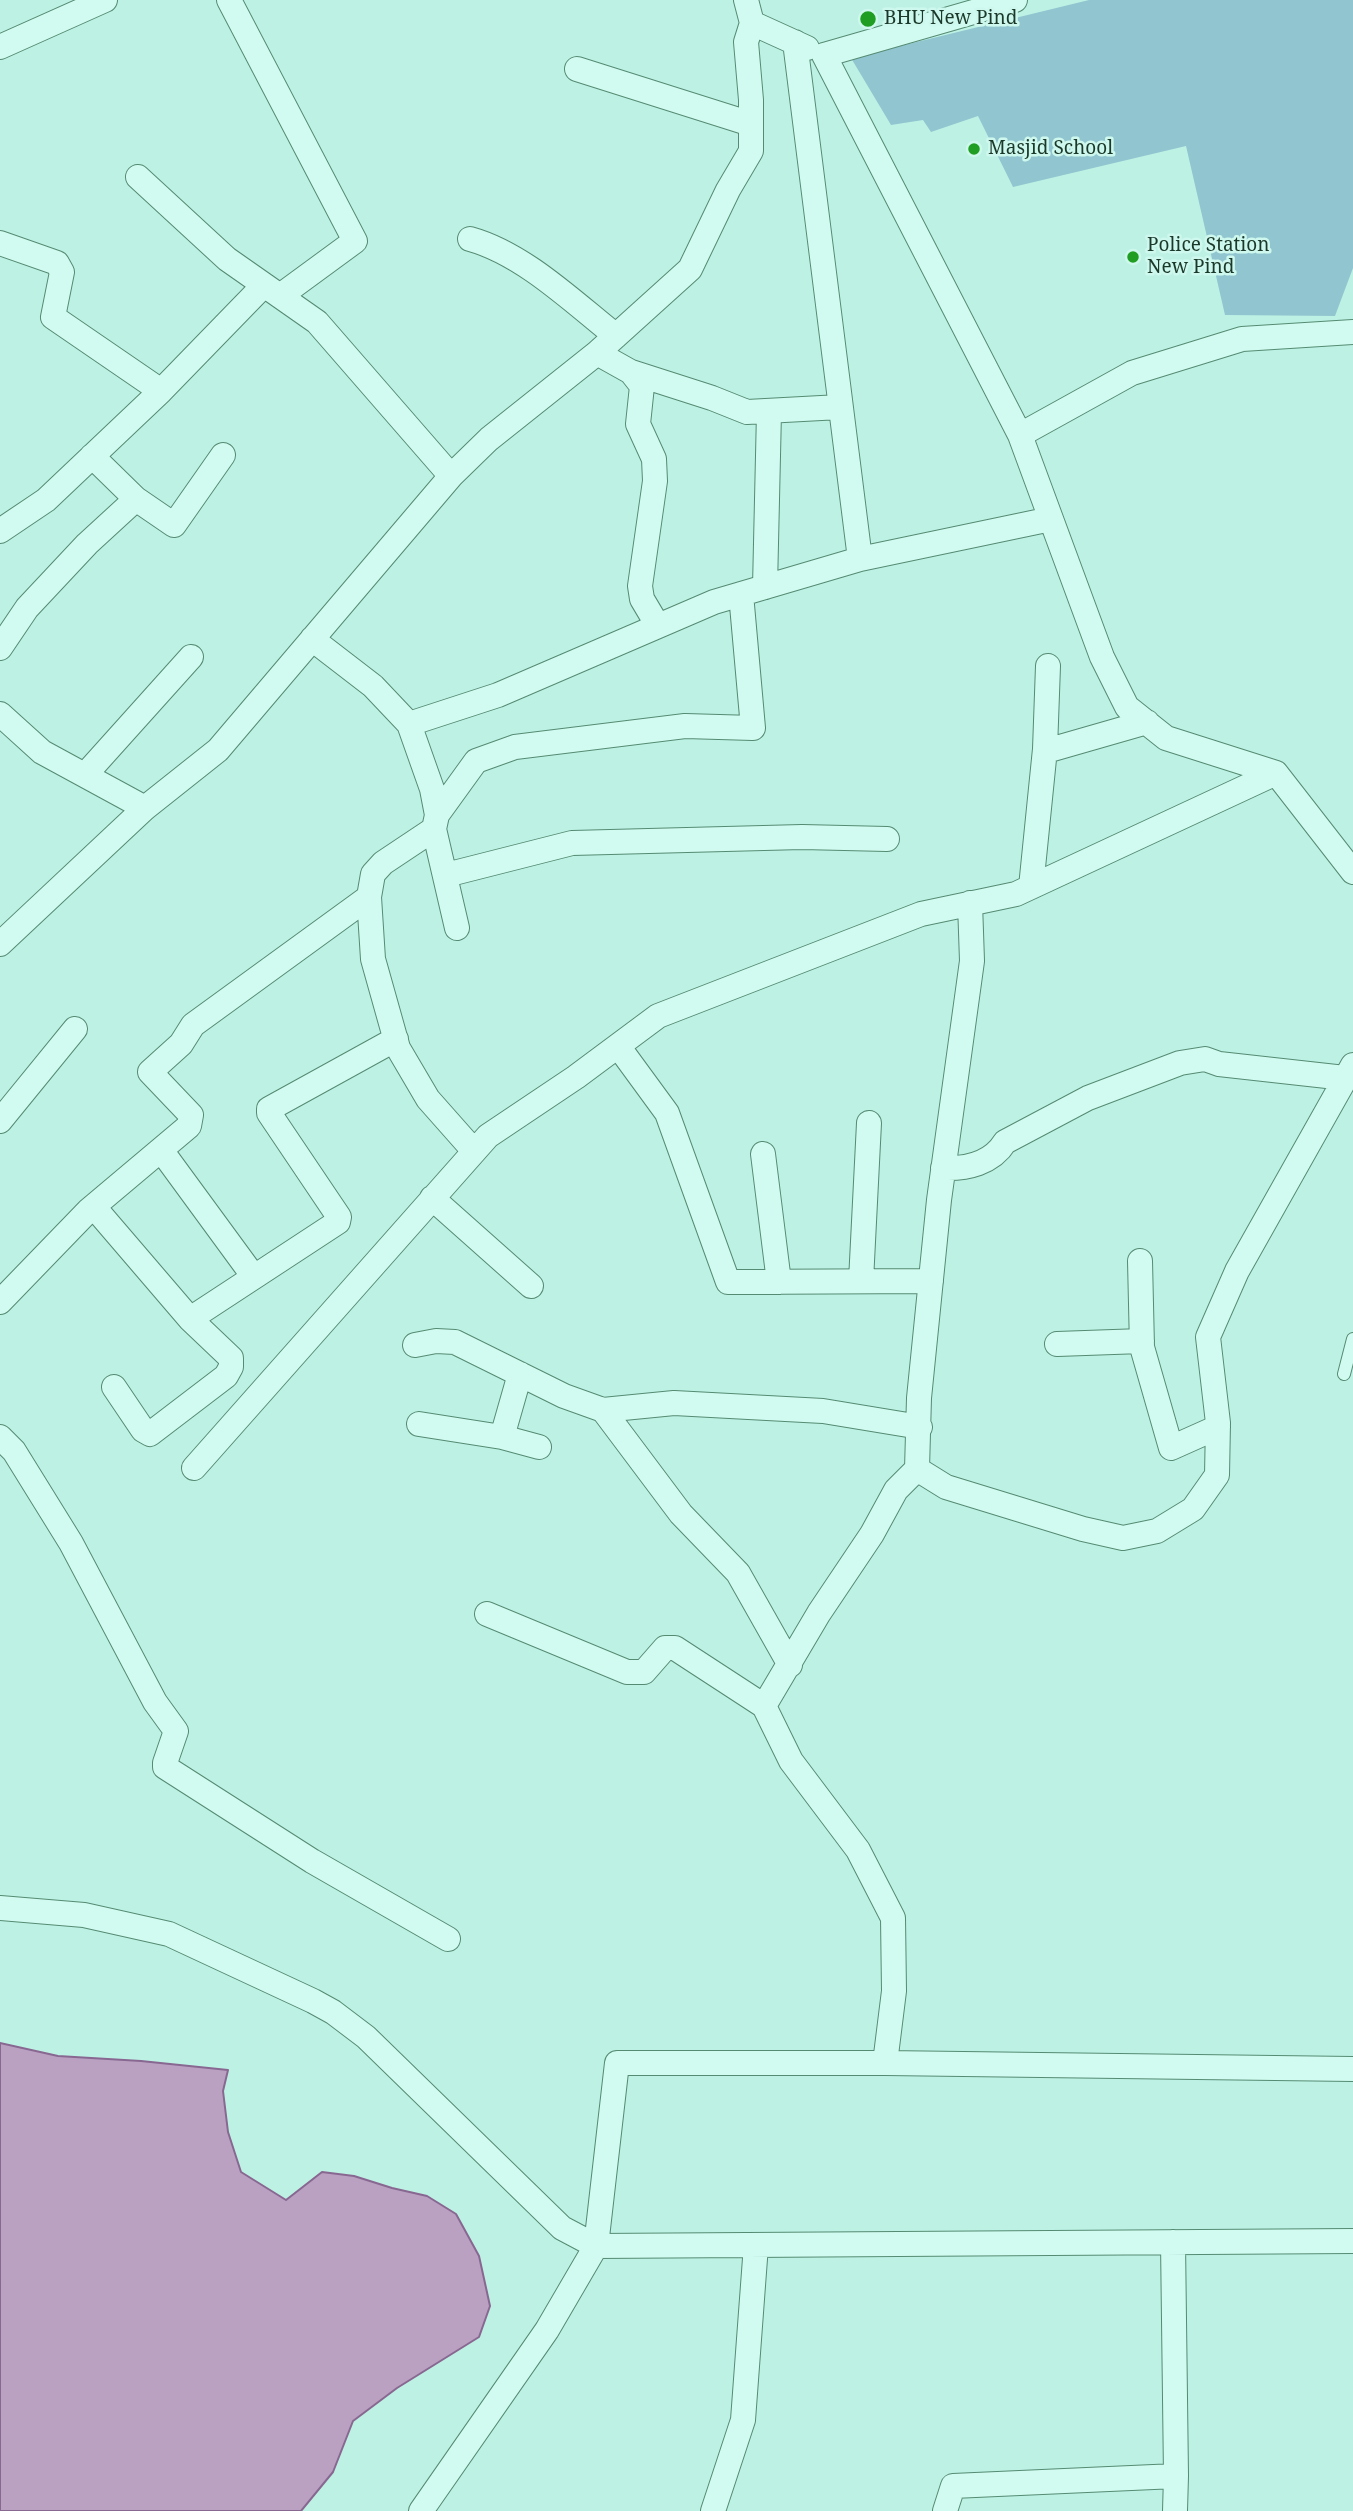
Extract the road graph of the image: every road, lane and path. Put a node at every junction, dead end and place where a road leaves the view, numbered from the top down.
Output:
1 (105, 0) edge
2 (229, 0) edge
3 (1015, 0) edge
4 (749, 11) edge
5 (794, 42) junction
6 (0, 47) edge
7 (824, 55) junction
8 (577, 69) dead end
9 (751, 124) junction
10 (138, 177) dead end
11 (470, 239) dead end
12 (0, 243) edge
13 (272, 291) junction
14 (1353, 332) edge
15 (617, 336) junction
16 (597, 353) junction
17 (631, 372) junction
18 (161, 391) junction
19 (840, 407) junction
20 (769, 412) junction
21 (1020, 435) junction
22 (223, 455) dead end
23 (92, 456) junction
24 (451, 476) junction
25 (136, 499) junction
26 (1051, 519) junction
27 (0, 531) edge
28 (860, 559) junction
29 (765, 587) junction
30 (741, 594) junction
31 (658, 626) junction
32 (312, 639) junction
33 (0, 648) edge
34 (191, 657) dead end
35 (1048, 666) dead end
36 (0, 714) edge
37 (1147, 722) junction
38 (408, 724) junction
39 (1045, 749) junction
40 (1276, 773) junction
41 (85, 775) junction
42 (145, 808) junction
43 (436, 822) junction
44 (887, 839) dead end
45 (1353, 872) edge
46 (446, 875) junction
47 (1031, 887) junction
48 (369, 897) junction
49 (970, 903) junction
50 (457, 928) dead end
51 (0, 944) edge
52 (75, 1029) dead end
53 (396, 1039) junction
54 (618, 1046) junction
55 (1349, 1072) edge
56 (0, 1121) edge
57 (869, 1123) dead end
58 (161, 1150) junction
59 (474, 1151) junction
60 (763, 1154) dead end
61 (943, 1168) junction
62 (432, 1198) junction
63 (93, 1207) junction
64 (1140, 1261) dead end
65 (254, 1278) junction
66 (931, 1281) junction
67 (779, 1282) junction
68 (861, 1282) junction
69 (531, 1286) dead end
70 (0, 1302) edge
71 (190, 1320) junction
72 (1353, 1339) edge
73 (1142, 1340) junction
74 (1057, 1344) dead end
75 (415, 1345) dead end
76 (520, 1374) junction
77 (1344, 1374) dead end
78 (114, 1387) dead end
79 (603, 1410) junction
80 (419, 1424) dead end
81 (920, 1427) junction
82 (1218, 1427) junction
83 (0, 1437) edge
84 (502, 1437) junction
85 (539, 1447) dead end
86 (194, 1468) dead end
87 (917, 1469) junction
88 (486, 1614) dead end
89 (790, 1665) junction
90 (764, 1706) junction
91 (0, 1908) edge
92 (449, 1939) dead end
93 (885, 2063) junction
94 (1353, 2069) edge
95 (1353, 2241) edge
96 (1173, 2242) junction
97 (756, 2245) junction
98 (596, 2246) junction
99 (1176, 2476) junction
100 (421, 2511) edge
101 (713, 2511) edge
102 (945, 2511) edge
103 (1175, 2511) edge

1 - 6 street
2 - 13 street
3 - 7 street
4 - 5 street
4 - 9 street
5 - 7 street
5 - 19 street
7 - 21 street
8 - 9 street
9 - 15 street
10 - 13 street
11 - 15 street
12 - 18 street
13 - 18 street
13 - 24 street
14 - 21 street
15 - 16 street
16 - 17 street
16 - 24 street
17 - 20 street
17 - 31 street
18 - 23 street
19 - 20 street
19 - 28 street
20 - 29 street
21 - 26 street
22 - 25 street
23 - 25 street
23 - 27 street
24 - 32 street
25 - 33 street
26 - 28 street
26 - 37 street
28 - 29 street
29 - 30 street
30 - 31 street
30 - 43 street
31 - 38 street
32 - 38 street
32 - 42 street
34 - 41 street
35 - 39 street
36 - 41 street
37 - 39 street
37 - 40 street
38 - 43 street
39 - 47 street
40 - 45 street
40 - 47 street
41 - 42 street
42 - 51 street
43 - 46 street
43 - 48 street
44 - 46 street
46 - 50 street
47 - 49 street
48 - 53 street
48 - 58 street
49 - 54 street
49 - 61 street
52 - 56 street
53 - 59 street
53 - 65 street
54 - 59 street
54 - 67 street
55 - 61 street
55 - 82 street
57 - 68 street
58 - 63 street
58 - 65 street
59 - 62 street
60 - 67 street
61 - 66 street
62 - 69 street
62 - 86 street
63 - 70 street
63 - 71 street
64 - 73 street
65 - 71 street
66 - 68 street
66 - 81 street
67 - 68 street
71 - 78 street
72 - 77 lane
73 - 74 street
73 - 82 street
75 - 76 street
76 - 79 street
76 - 84 street
79 - 81 street
79 - 89 street
80 - 84 street
81 - 87 street
82 - 87 street
83 - 92 street
84 - 85 street
87 - 89 street
88 - 90 street
89 - 90 street
90 - 93 street
91 - 98 street
93 - 94 street
93 - 98 street
95 - 96 street
96 - 97 street
96 - 99 street
97 - 98 street
97 - 101 street
98 - 100 street
99 - 102 street
99 - 103 street

